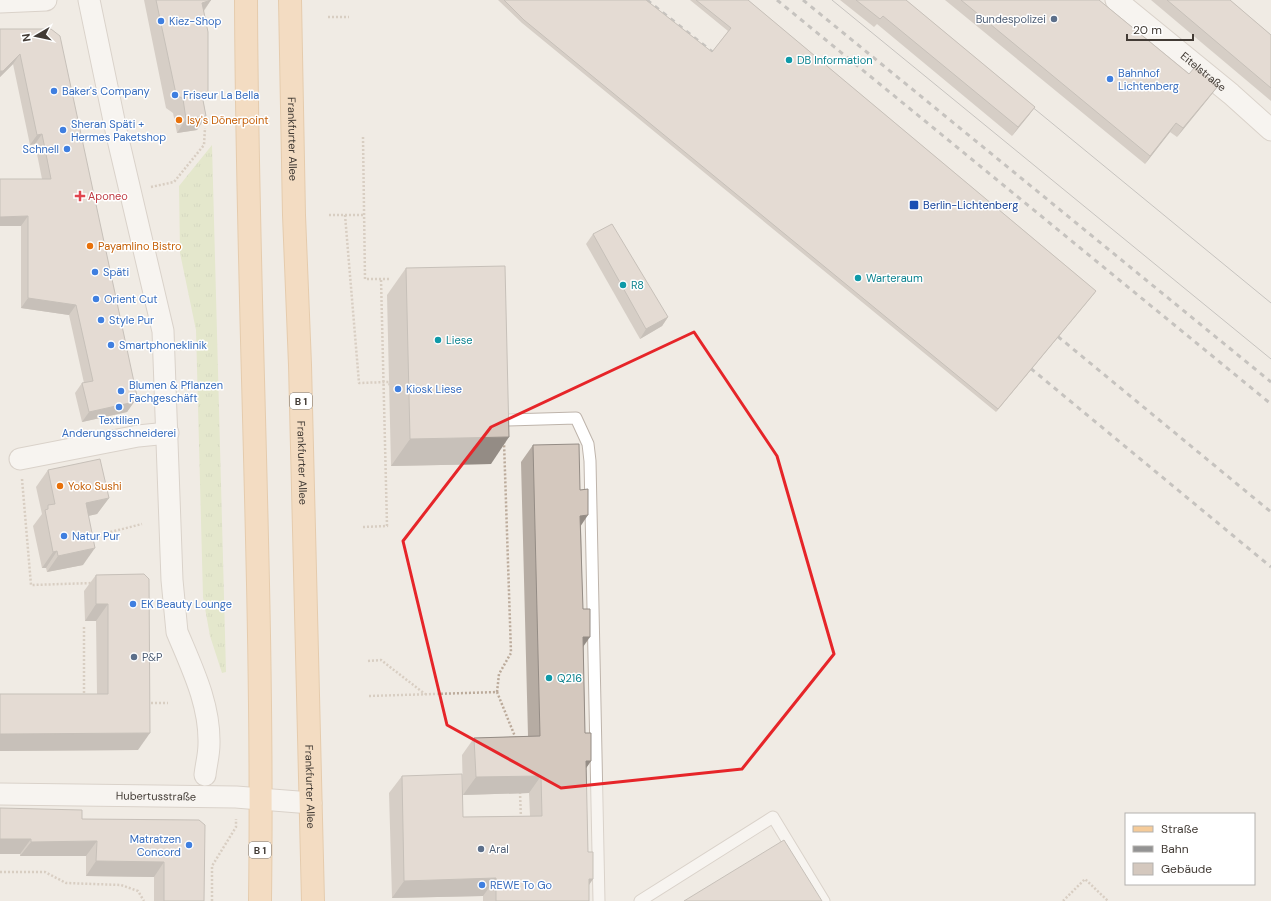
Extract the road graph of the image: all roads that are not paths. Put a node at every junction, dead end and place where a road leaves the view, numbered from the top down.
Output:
1 (46, 0) edge
2 (89, 0) edge
3 (246, 0) edge
4 (290, 0) edge
5 (1116, 0) edge
6 (0, 2) edge
7 (1271, 130) edge
8 (504, 420) edge
9 (168, 433) junction
10 (20, 460) road end
11 (205, 775) dead end
12 (0, 794) edge
13 (261, 798) junction
14 (311, 802) junction
15 (260, 901) edge
16 (313, 901) edge
17 (599, 901) edge
18 (640, 901) edge
19 (824, 901) edge

1 - 6 street
2 - 9 street
3 - 13 main road, B 1
4 - 14 main road, Frankfurter Allee / B 1
5 - 7 street, Eitelstraße
8 - 17 lane
9 - 10 street
9 - 11 street
12 - 13 street, Hubertusstraße
13 - 14 street, Hubertusstraße
13 - 15 main road, B 1
14 - 16 main road, Frankfurter Allee / B 1
18 - 19 lane

